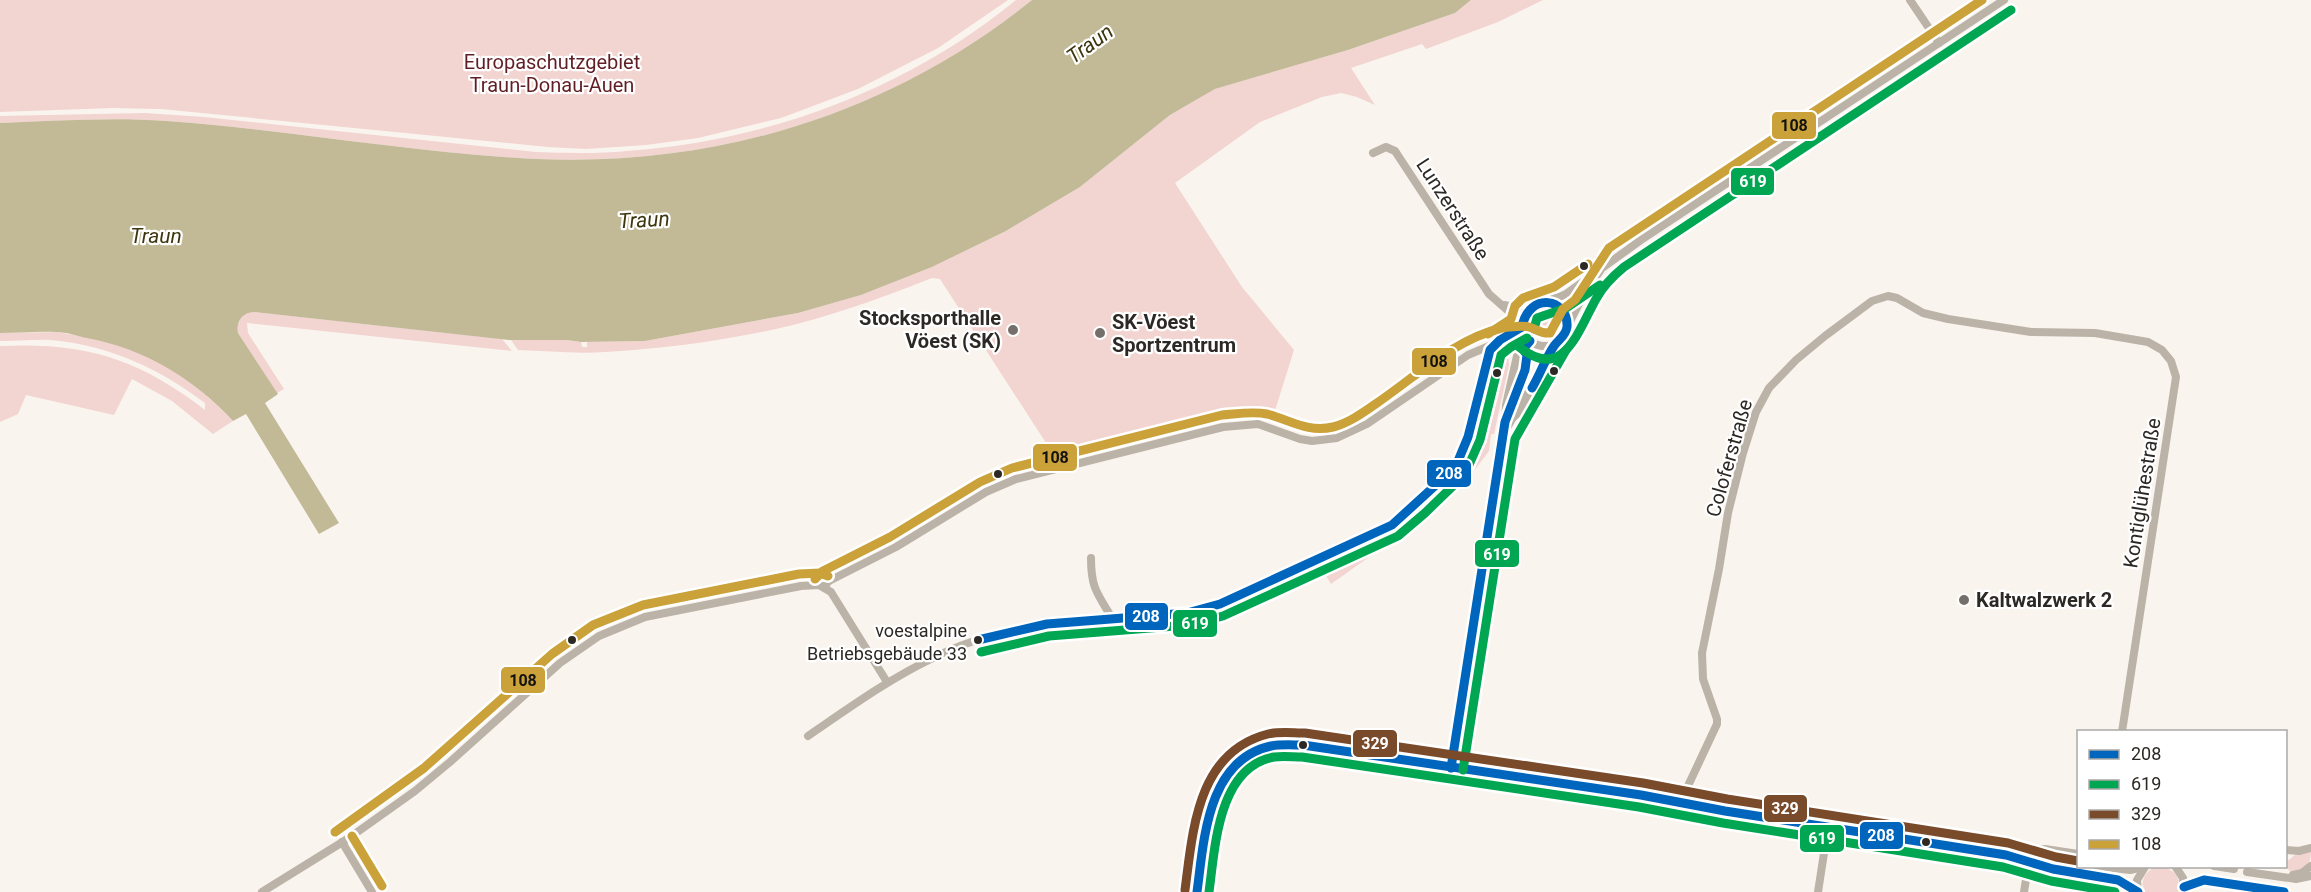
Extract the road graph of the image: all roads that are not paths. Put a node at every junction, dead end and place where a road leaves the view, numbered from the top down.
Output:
1 (1910, 0) edge
2 (2004, 0) edge
3 (1939, 43) junction
4 (1373, 153) dead end
5 (1600, 271) junction
6 (1547, 302) junction
7 (1499, 303) junction
8 (1529, 309) junction
9 (1514, 316) junction
10 (1523, 324) junction
11 (1567, 327) junction
12 (1511, 332) junction
13 (1504, 339) junction
14 (1528, 339) junction
15 (2148, 342) joint
16 (1494, 344) junction
17 (1555, 345) junction
18 (1523, 349) junction
19 (1550, 356) junction
20 (1508, 420) junction
21 (1091, 558) dead end
22 (824, 587) junction
23 (1480, 590) tunnel mouth
24 (1113, 618) junction
25 (887, 682) junction
26 (2122, 730) edge
27 (808, 736) dead end
28 (1451, 768) junction
29 (1685, 804) junction
30 (1828, 827) junction
31 (342, 842) junction
32 (1937, 844) dead end
33 (1948, 846) dead end
34 (2311, 848) edge
35 (2287, 850) edge
36 (2077, 854) edge
37 (2029, 861) junction
38 (2077, 864) edge
39 (2311, 866) edge
40 (2096, 868) edge
41 (2108, 868) edge
42 (2140, 868) edge
43 (2144, 868) edge
44 (2176, 868) edge
45 (2224, 868) edge
46 (2234, 869) dead end
47 (2247, 872) dead end
48 (2087, 875) junction
49 (2311, 876) edge
50 (2282, 877) junction
51 (2232, 883) dead end
52 (2246, 885) dead end
53 (2183, 889) edge
54 (262, 892) edge
55 (372, 892) edge
56 (1197, 892) edge
57 (1818, 892) edge
58 (2024, 892) edge
59 (2138, 892) edge
60 (2284, 892) edge

1 - 3 street
2 - 3 street
3 - 5 street
4 - 7 street, Lunzerstraße
5 - 6 street
5 - 11 street
6 - 8 street
6 - 11 street
7 - 8 street
7 - 9 street, Lunzerstraße
8 - 10 street
9 - 10 street, Lunzerstraße
9 - 12 street
10 - 12 street
10 - 14 street
11 - 17 street
12 - 13 street
13 - 14 street
13 - 16 street
13 - 18 street
14 - 17 street
14 - 18 street
15 - 26 street, Kontiglühestraße
15 - 29 street, Coloferstraße
16 - 22 street
16 - 24 street
17 - 19 street
18 - 20 street
18 - 20 street
19 - 20 street
19 - 20 street
21 - 24 street
22 - 25 street
22 - 31 street
23 - 28 street
24 - 25 street
25 - 27 street
28 - 29 street
28 - 56 street
29 - 30 street
30 - 32 street
30 - 57 street
31 - 54 street
31 - 55 street
33 - 37 street
34 - 35 street
36 - 37 street
37 - 38 street
37 - 48 street
37 - 58 street
39 - 50 street
40 - 48 street
41 - 42 street
43 - 59 street
44 - 53 street
45 - 46 street
47 - 50 street
48 - 59 street
49 - 50 street
51 - 53 street
52 - 60 street

